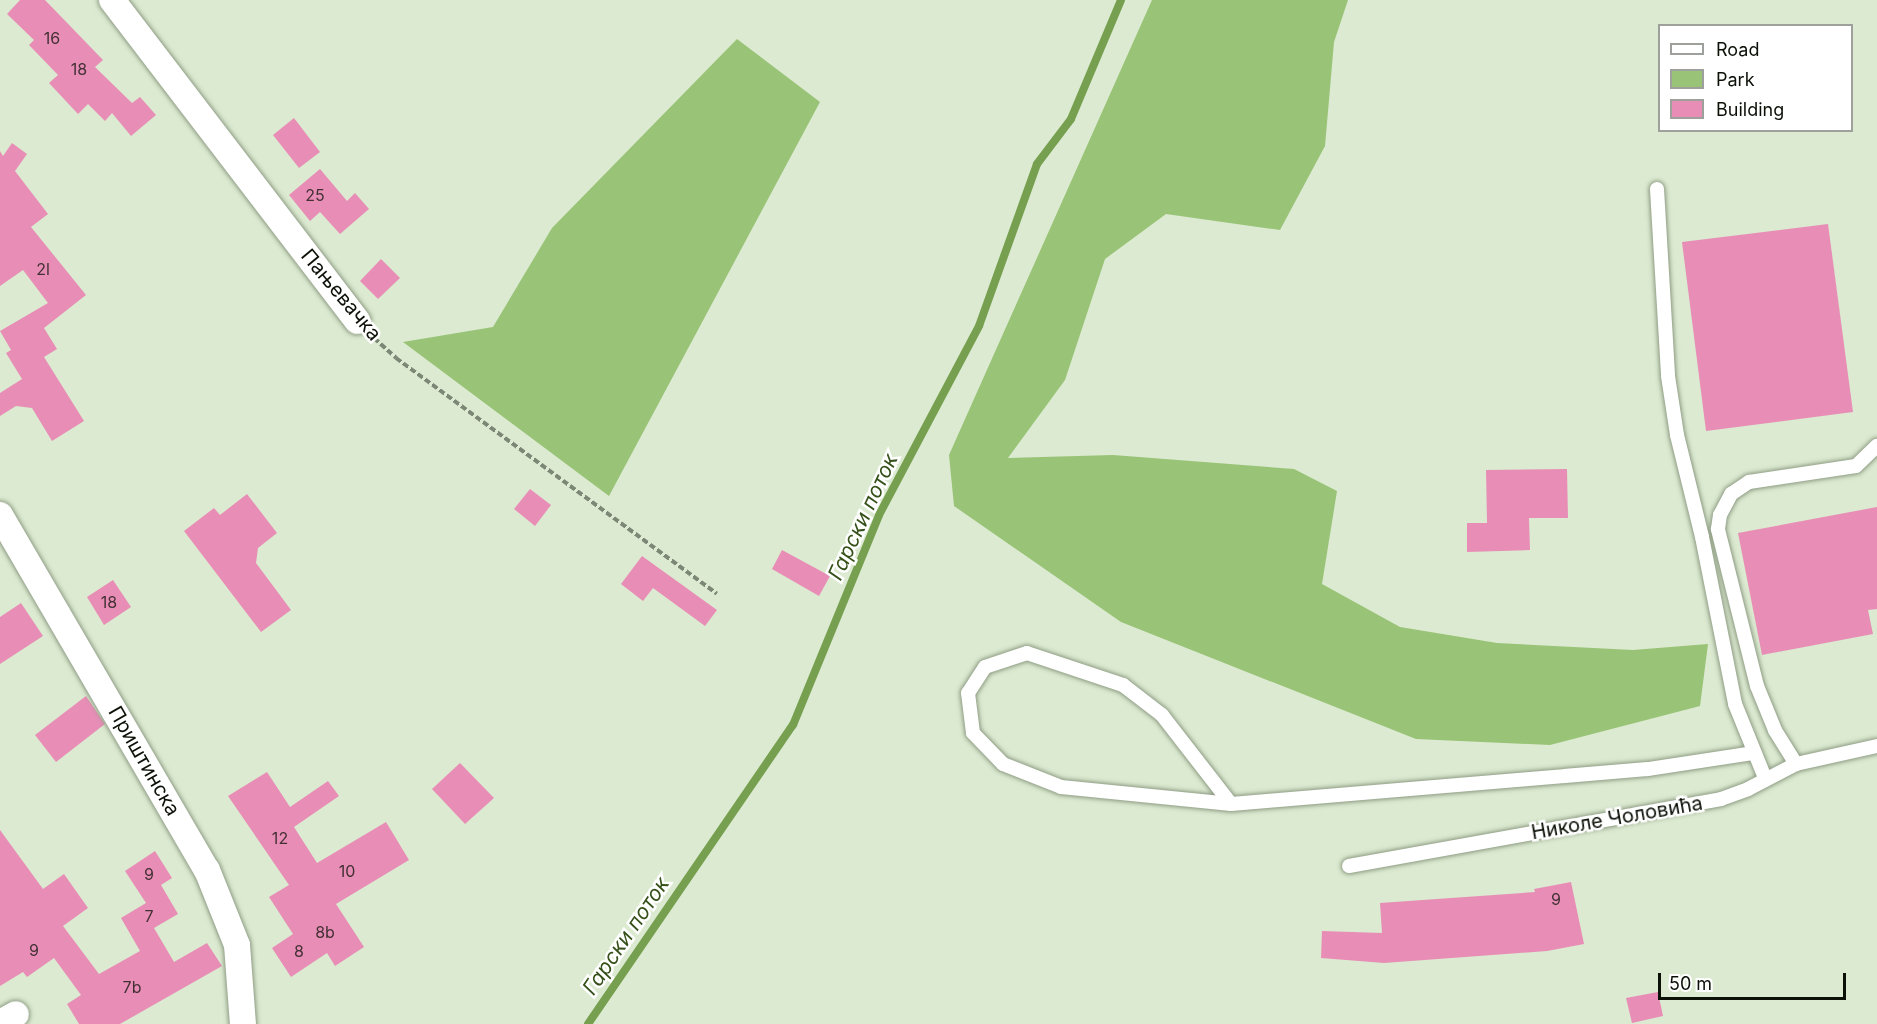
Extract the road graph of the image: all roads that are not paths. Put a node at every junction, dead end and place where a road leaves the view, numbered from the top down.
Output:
1 (112, 0) edge
2 (1657, 189) dead end
3 (357, 321) road end
4 (1877, 446) edge
5 (0, 515) edge
6 (1877, 747) edge
7 (1754, 753) junction
8 (1796, 764) junction
9 (1765, 778) junction
10 (1231, 804) junction
11 (1349, 866) dead end
12 (243, 1024) edge

1 - 3 street, Пањевачка
2 - 7 lane
4 - 8 lane
5 - 12 street, Приштинска
6 - 8 lane, Николе Чоловића
7 - 9 lane
7 - 10 lane
8 - 9 lane, Николе Чоловића
9 - 11 lane, Николе Чоловића
10 - 10 lane

